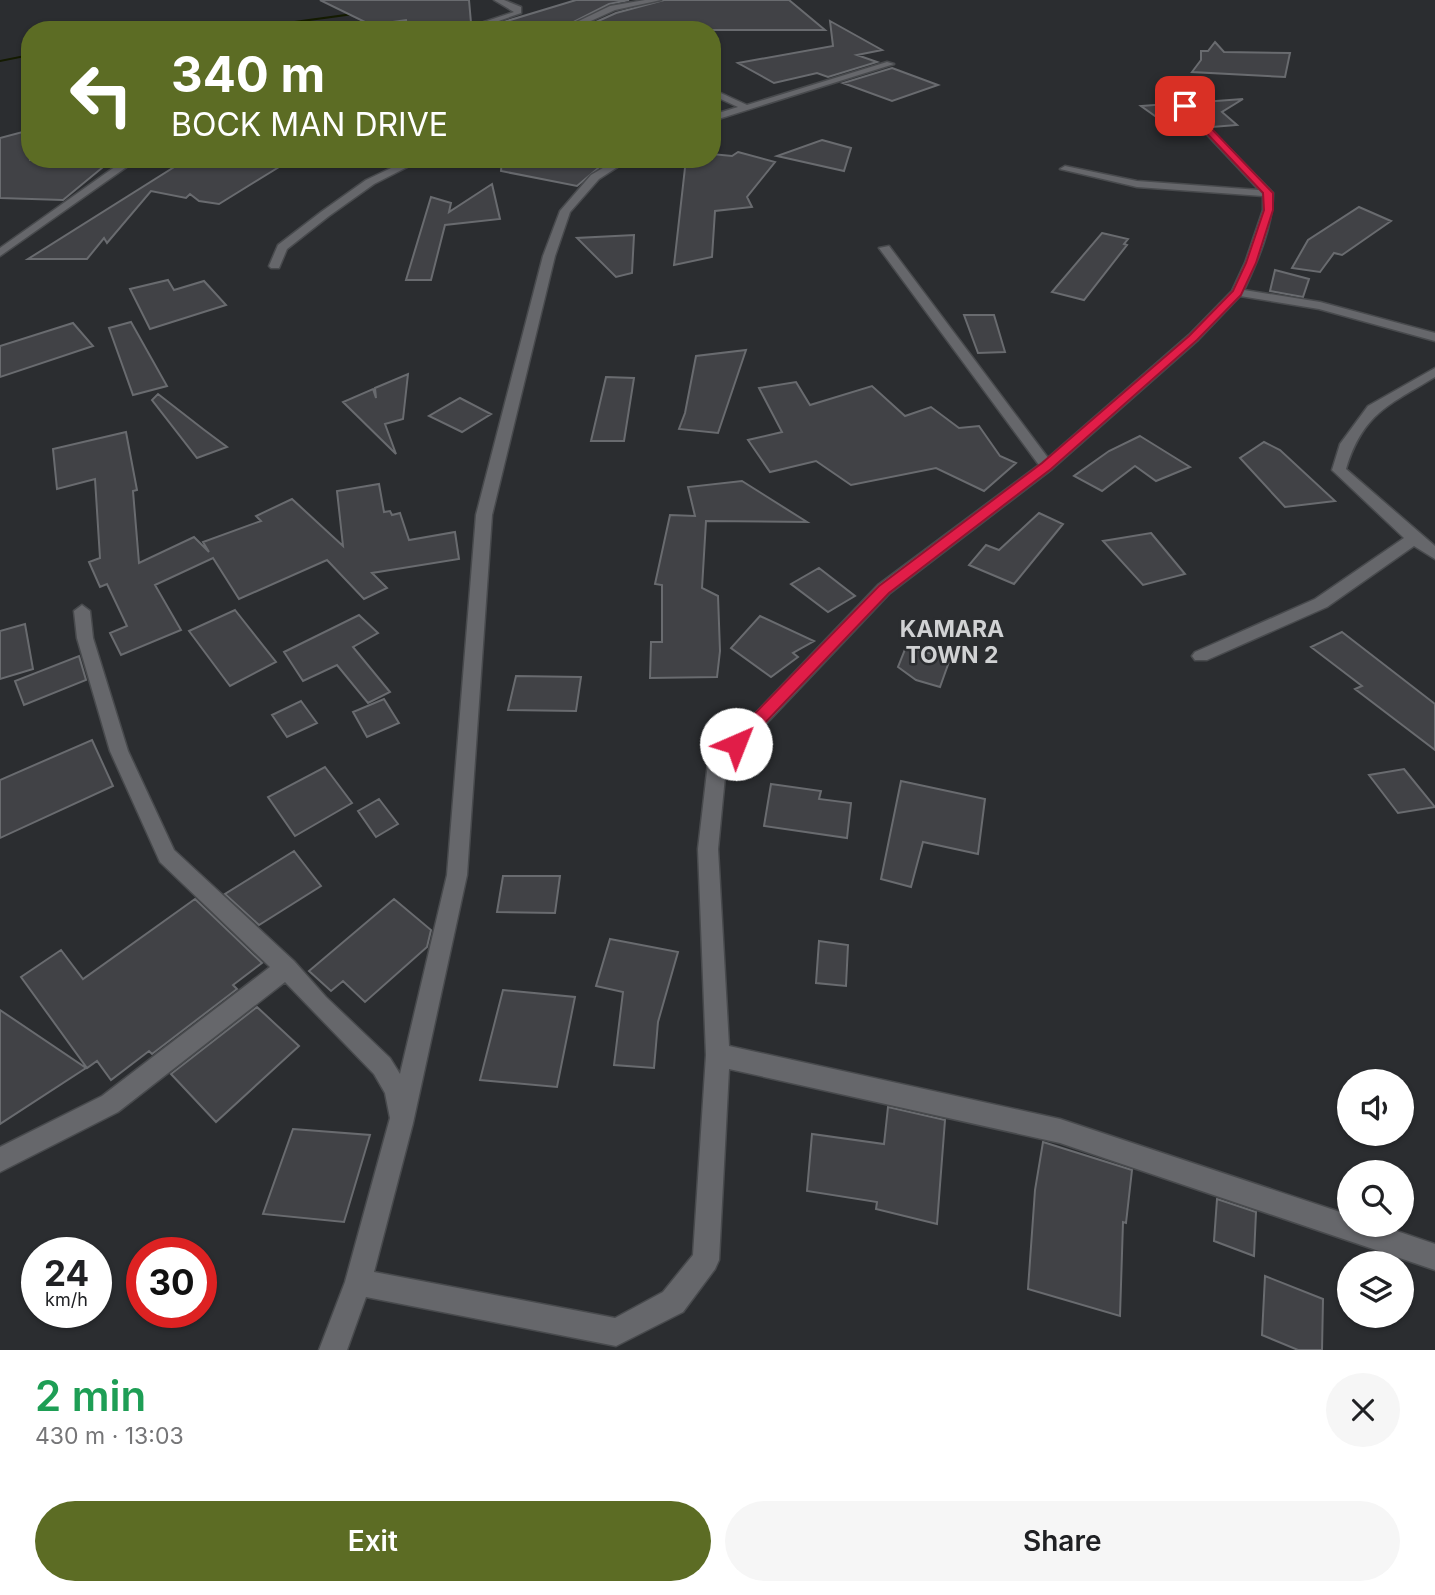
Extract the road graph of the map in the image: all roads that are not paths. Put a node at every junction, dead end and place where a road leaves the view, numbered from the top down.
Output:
1 (498, 0) edge
2 (656, 0) edge
3 (492, 21) edge
4 (588, 21) edge
5 (890, 64) dead end
6 (721, 96) edge
7 (1185, 106) dead end
8 (747, 107) junction
9 (721, 115) edge
10 (120, 168) edge
11 (399, 168) edge
12 (610, 168) edge
13 (1065, 169) dead end
14 (1268, 193) junction
15 (885, 248) dead end
16 (0, 253) edge
17 (275, 266) dead end
18 (1237, 292) junction
19 (1435, 337) edge
20 (1435, 372) edge
21 (1047, 466) junction
22 (1414, 540) junction
23 (1435, 554) edge
24 (82, 611) dead end
25 (1201, 656) dead end
26 (286, 968) junction
27 (718, 1055) junction
28 (401, 1123) junction
29 (0, 1160) edge
30 (1435, 1257) edge
31 (358, 1282) junction
32 (333, 1350) edge

1 - 3 street
2 - 4 street
5 - 8 street
6 - 8 street
7 - 14 street
8 - 9 street
10 - 16 street
11 - 17 street
12 - 28 street
13 - 14 street
14 - 18 street
15 - 21 street
18 - 19 street
18 - 21 street
20 - 22 street
21 - 27 street
22 - 23 street
22 - 25 street
24 - 26 street
26 - 28 street
26 - 29 street
27 - 30 street
27 - 31 street
28 - 31 street
31 - 32 street

